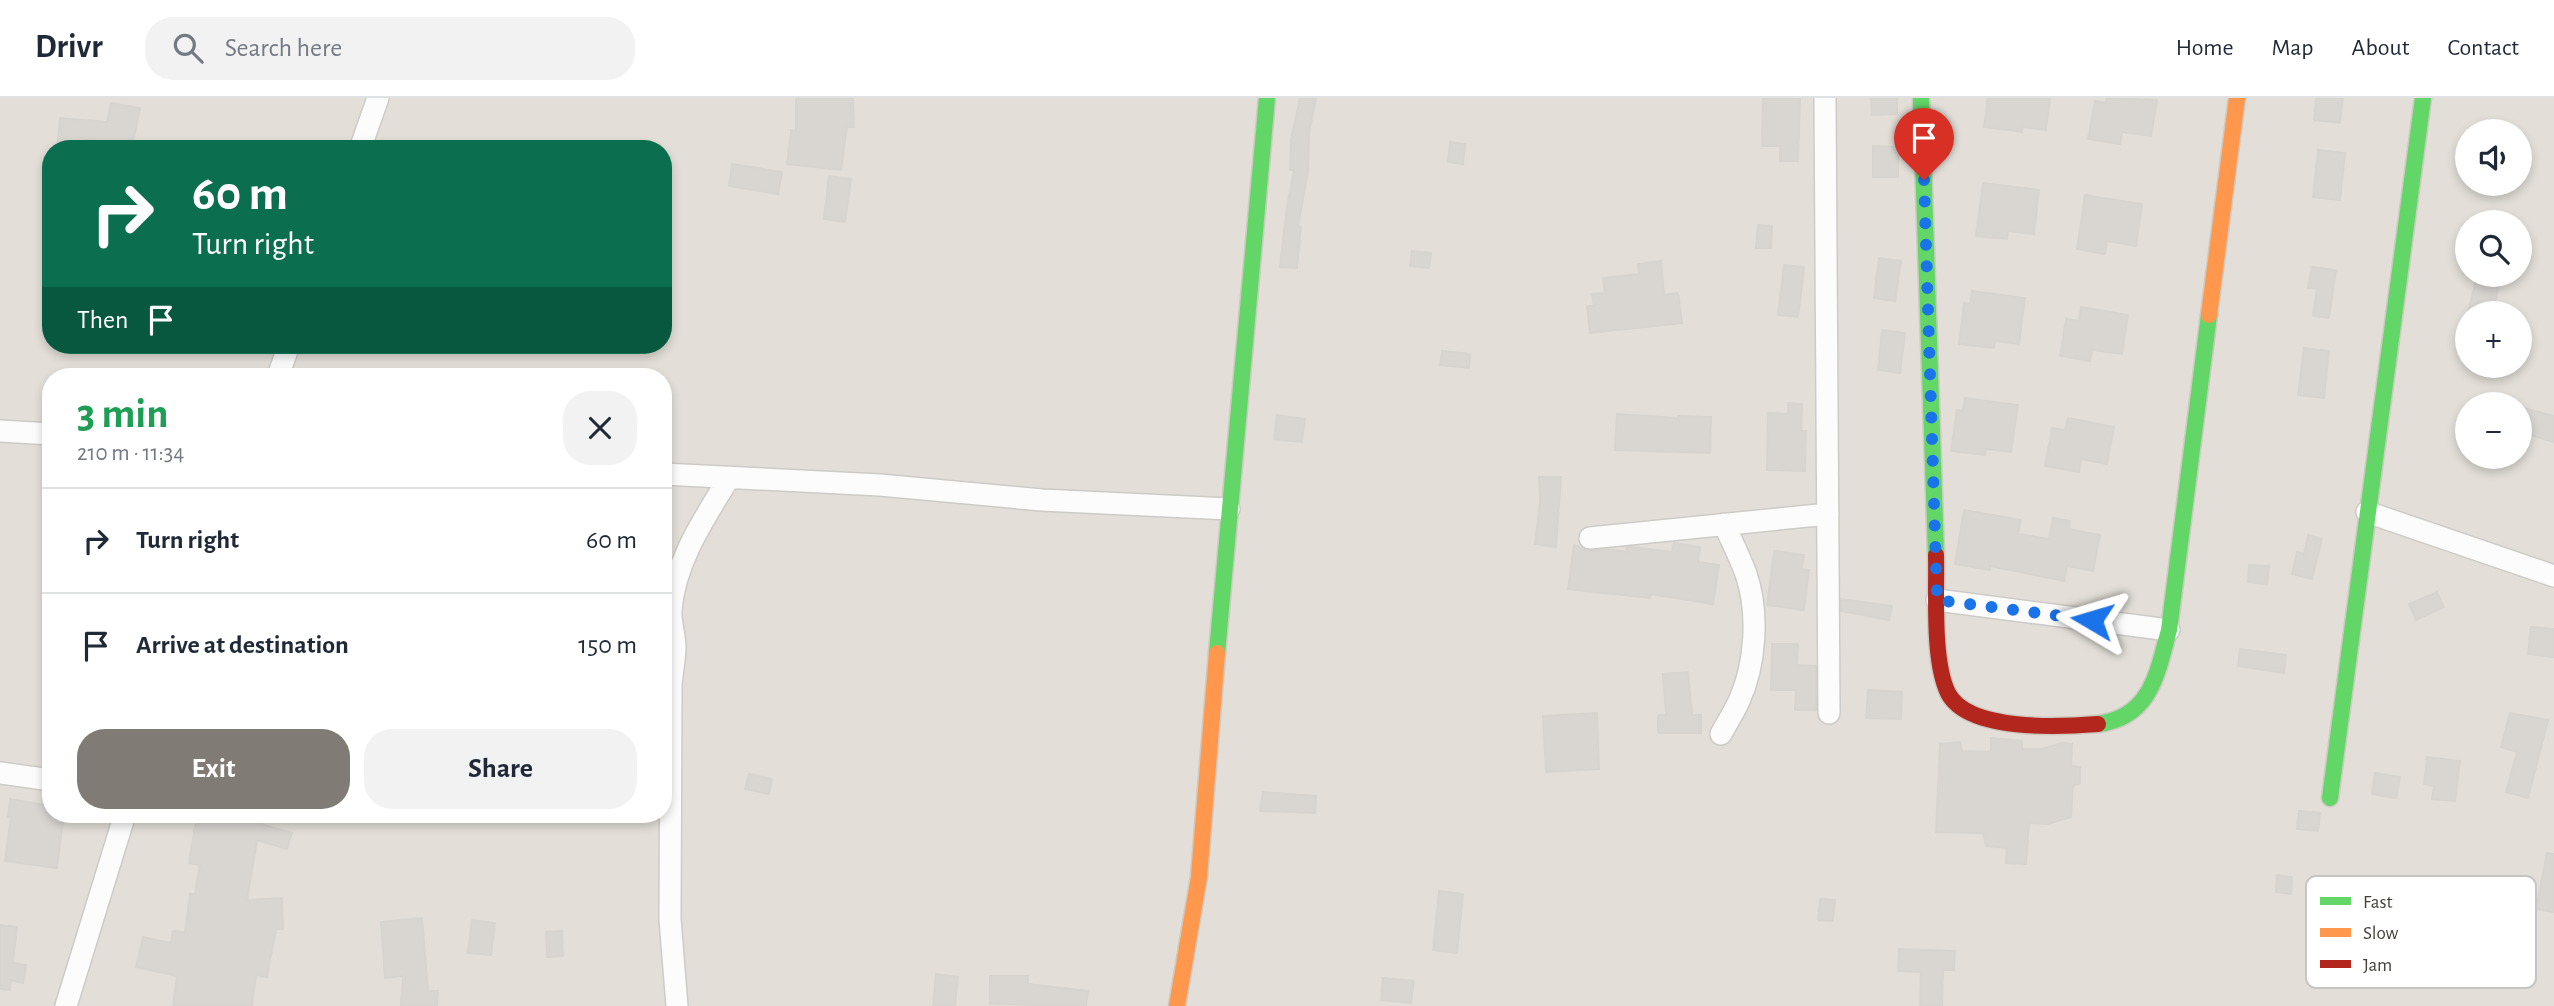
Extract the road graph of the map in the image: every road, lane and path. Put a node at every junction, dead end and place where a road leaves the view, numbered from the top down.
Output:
1 (378, 98) edge
2 (1267, 98) edge
3 (1825, 98) edge
4 (1921, 98) edge
5 (2237, 98) edge
6 (2423, 98) edge
7 (363, 140) edge
8 (0, 431) edge
9 (42, 433) edge
10 (672, 475) edge
11 (729, 478) junction
12 (1229, 509) junction
13 (2367, 512) junction
14 (1828, 514) junction
15 (1724, 524) junction
16 (1590, 538) dead end
17 (2554, 576) edge
18 (1937, 600) junction
19 (672, 606) edge
20 (672, 620) edge
21 (2169, 630) junction
22 (672, 676) edge
23 (1829, 713) dead end
24 (1720, 734) dead end
25 (0, 773) edge
26 (42, 779) edge
27 (2329, 798) dead end
28 (122, 823) edge
29 (670, 823) edge
30 (66, 1006) edge
31 (677, 1006) edge
32 (1177, 1006) edge

1 - 7 street
2 - 12 street
3 - 14 street
4 - 18 street
5 - 21 street
6 - 13 street
8 - 9 street
10 - 11 street
11 - 12 street
11 - 19 street
12 - 32 street
13 - 17 street
13 - 27 street
14 - 15 street
14 - 23 street
15 - 16 street
15 - 24 street
18 - 21 street
18 - 21 street
20 - 22 street
25 - 26 street
28 - 30 street
29 - 31 street

